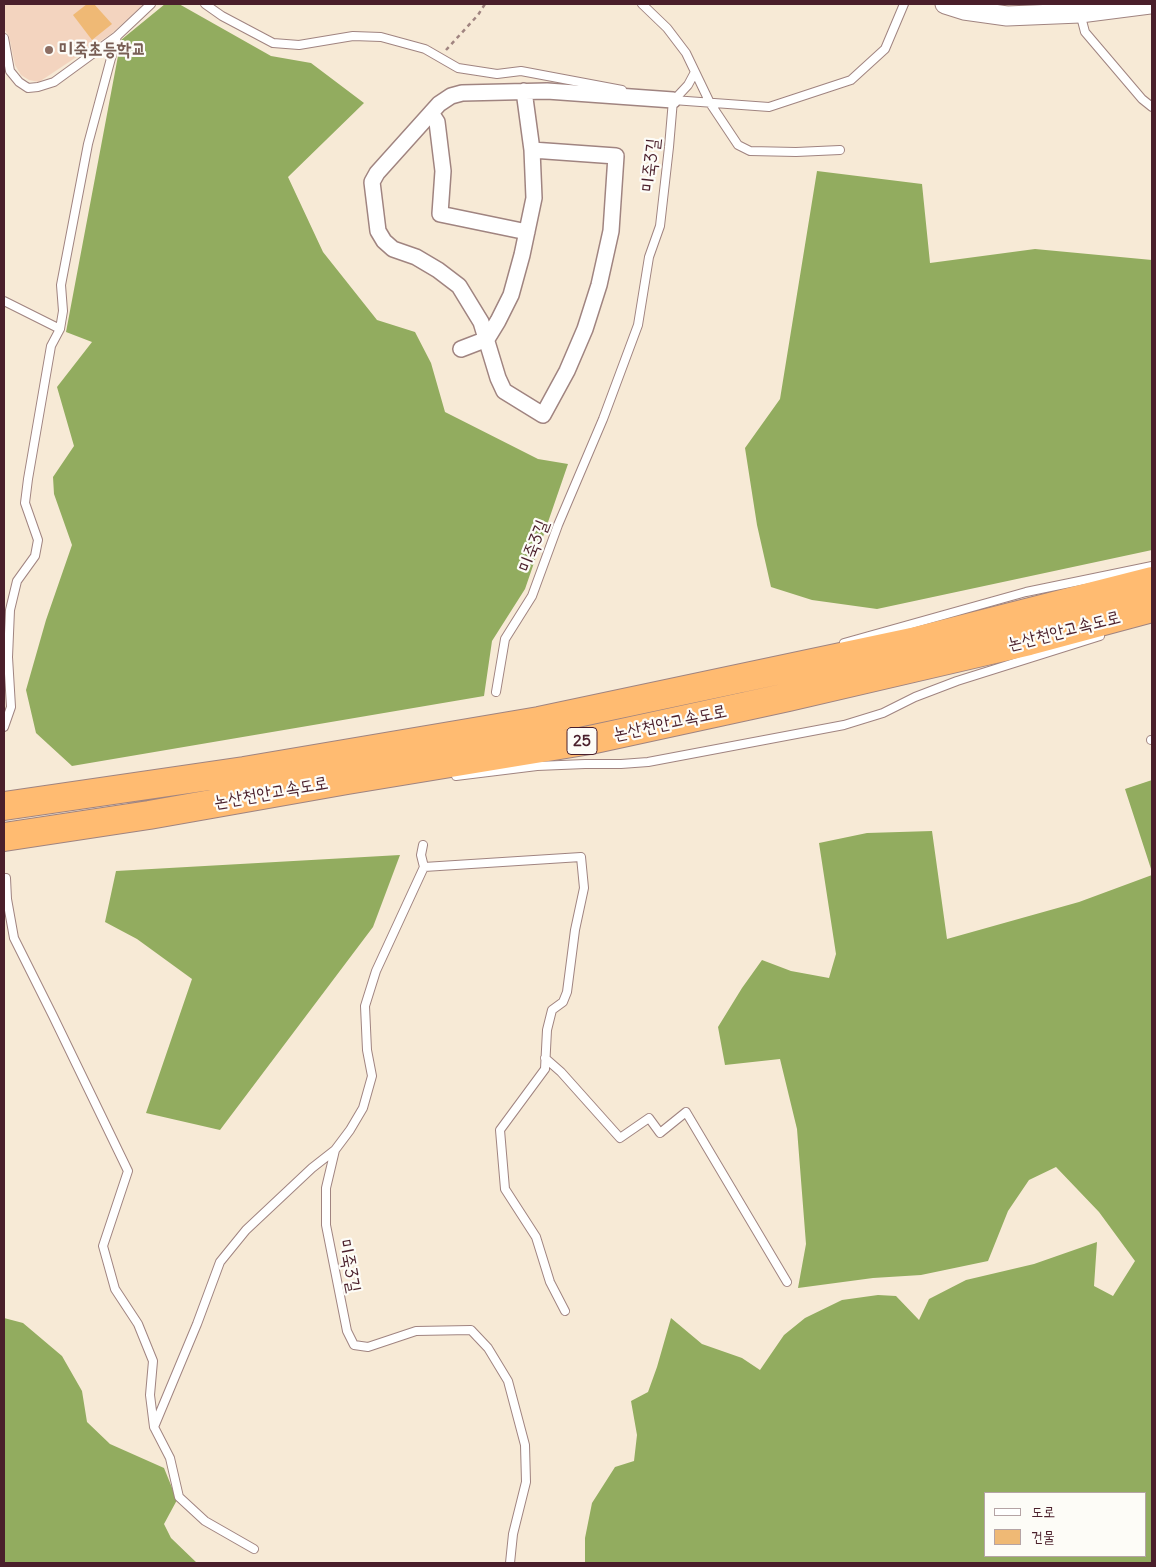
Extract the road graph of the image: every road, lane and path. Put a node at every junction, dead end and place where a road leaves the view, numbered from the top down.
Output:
1 (151, 4) edge
2 (204, 4) edge
3 (486, 4) edge
4 (642, 4) edge
5 (904, 4) edge
6 (945, 4) edge
7 (1150, 4) edge
8 (1080, 14) junction
9 (116, 36) junction
10 (4, 38) edge
11 (439, 57) junction
12 (695, 72) junction
13 (524, 91) junction
14 (673, 100) junction
15 (710, 103) junction
16 (1152, 107) edge
17 (431, 113) junction
18 (532, 150) junction
19 (840, 150) dead end
20 (527, 232) junction
21 (4, 302) edge
22 (60, 329) junction
23 (487, 339) junction
24 (461, 349) dead end
25 (1152, 566) edge
26 (1152, 580) edge
27 (1136, 616) edge
28 (1104, 634) dead end
29 (840, 644) dead end
30 (684, 682) dead end
31 (496, 692) dead end
32 (660, 696) junction
33 (4, 727) edge
34 (446, 777) dead end
35 (4, 806) edge
36 (4, 837) edge
37 (423, 846) dead end
38 (424, 867) junction
39 (6, 878) dead end
40 (545, 1058) junction
41 (335, 1150) junction
42 (787, 1282) dead end
43 (565, 1311) dead end
44 (154, 1427) junction
45 (254, 1549) dead end
46 (510, 1563) edge

1 - 9 lane
2 - 11 lane
3 - 11 path
4 - 12 lane
5 - 15 lane
6 - 8 street
7 - 8 street
8 - 16 lane
9 - 10 lane
9 - 22 lane
11 - 14 lane
12 - 14 lane
12 - 15 lane
13 - 14 street
13 - 17 street
13 - 18 street
14 - 15 lane
14 - 31 lane, 미죽3길
15 - 19 lane
17 - 20 street
17 - 23 street
18 - 20 street
18 - 23 street
20 - 23 street
21 - 22 lane
22 - 33 lane
23 - 24 street
25 - 29 lane
26 - 32 highway, 논산천안고속도로 / 25
27 - 36 highway, 논산천안고속도로 / 25
28 - 34 lane
30 - 32 lane
32 - 35 highway, 논산천안고속도로 / 25
37 - 38 lane, 미죽3길
38 - 40 lane
38 - 41 lane, 미죽3길
39 - 44 lane
40 - 42 lane
40 - 43 lane
41 - 44 lane
41 - 46 lane, 미죽3길
44 - 45 lane

